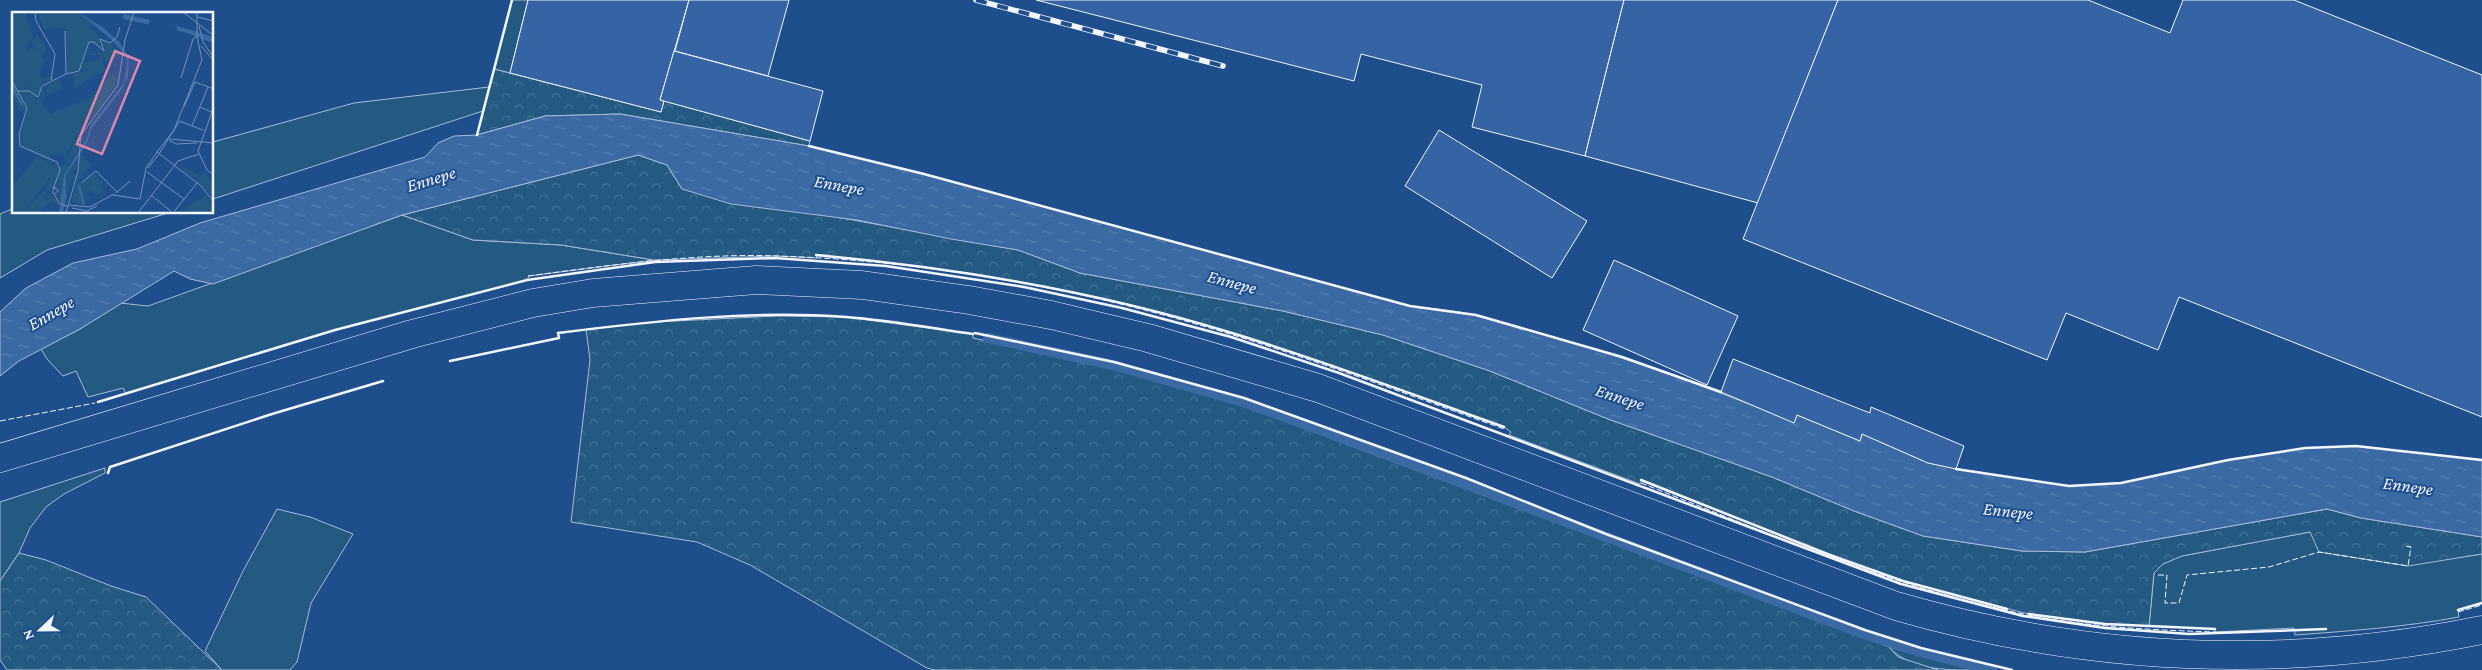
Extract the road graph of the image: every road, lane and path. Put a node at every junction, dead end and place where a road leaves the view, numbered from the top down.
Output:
1 (1, 458) edge
2 (2482, 630) edge

1 - 2 main road

